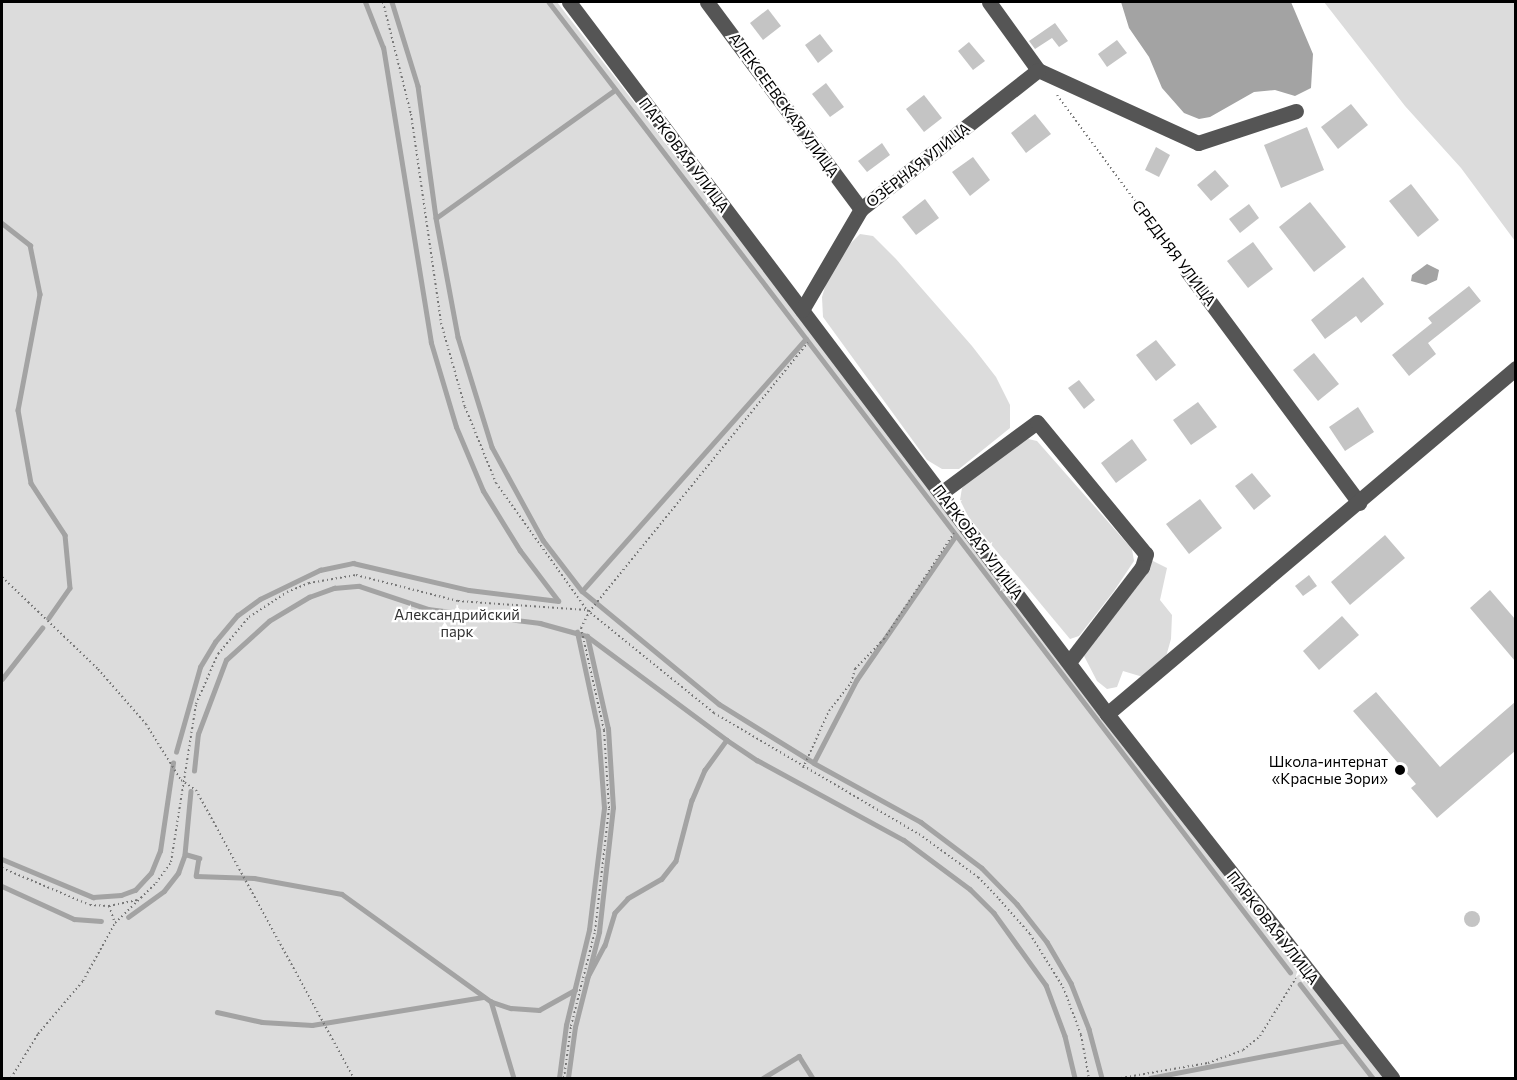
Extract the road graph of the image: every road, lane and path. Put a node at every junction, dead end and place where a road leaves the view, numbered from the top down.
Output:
1 (382, 2) edge
2 (569, 2) edge
3 (707, 2) edge
4 (989, 2) edge
5 (1038, 70) junction
6 (1052, 89) dead end
7 (1296, 111) dead end
8 (861, 210) junction
9 (1187, 271) joint
10 (802, 310) junction
11 (807, 344) dead end
12 (1515, 368) edge
13 (941, 493) junction
14 (1359, 503) junction
15 (948, 537) dead end
16 (2, 577) edge
17 (588, 611) junction
18 (1069, 662) junction
19 (1107, 714) junction
20 (803, 768) junction
21 (181, 780) junction
22 (2, 868) edge
23 (138, 900) junction
24 (109, 906) junction
25 (115, 923) junction
26 (1293, 982) dead end
27 (11, 1078) edge
28 (354, 1078) edge
29 (564, 1078) edge
30 (1089, 1078) edge
31 (1121, 1078) edge
32 (1392, 1078) edge

1 - 17 path
2 - 10 street, ПАРКОВАЯ УЛИЦА
3 - 8 street, АЛЕКСЕЕВСКАЯ УЛИЦА
4 - 5 street
5 - 7 street
5 - 8 street, ОЗЁРНАЯ УЛИЦА
6 - 9 path, СРЕДНЯЯ УЛИЦА
8 - 10 street, ОЗЁРНАЯ УЛИЦА
9 - 14 street, СРЕДНЯЯ УЛИЦА
10 - 13 street, ПАРКОВАЯ УЛИЦА
11 - 17 path
12 - 14 street
13 - 18 street, ПАРКОВАЯ УЛИЦА
13 - 18 street
14 - 19 street
15 - 20 path
16 - 21 path
17 - 20 path
17 - 21 path
17 - 29 path
18 - 19 street, ПАРКОВАЯ УЛИЦА
19 - 32 street, ПАРКОВАЯ УЛИЦА
20 - 30 path
21 - 23 path
21 - 28 path
22 - 24 path
23 - 24 path
23 - 25 path
24 - 25 path
25 - 27 path
26 - 31 path

